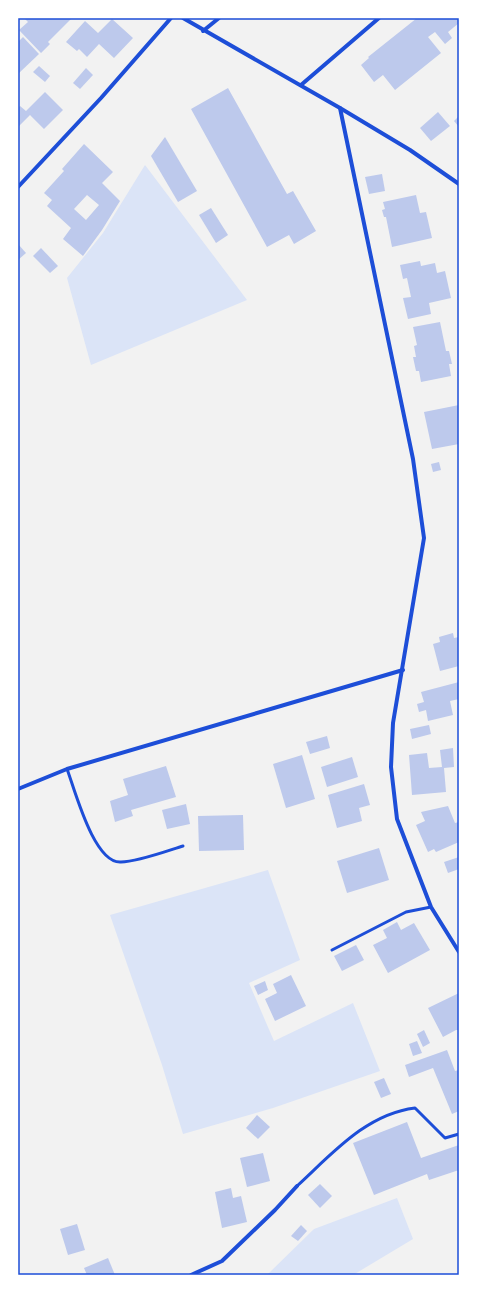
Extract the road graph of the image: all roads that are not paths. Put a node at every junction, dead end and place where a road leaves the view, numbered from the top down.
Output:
1 (171, 18) edge
2 (183, 18) edge
3 (219, 18) edge
4 (379, 18) edge
5 (203, 31) junction
6 (301, 85) junction
7 (340, 108) junction
8 (459, 184) edge
9 (18, 186) edge
10 (403, 670) junction
11 (68, 768) junction
12 (18, 789) edge
13 (183, 846) dead end
14 (431, 907) junction
15 (332, 950) dead end
16 (459, 952) edge
17 (459, 1134) edge
18 (297, 1186) joint
19 (190, 1275) edge

1 - 9 street
2 - 5 street
3 - 5 street
4 - 6 street
5 - 6 street
6 - 7 street
7 - 8 street
7 - 10 street
10 - 11 street
10 - 14 street
11 - 12 street
11 - 13 lane
14 - 15 lane
14 - 16 street
17 - 18 lane
18 - 19 street

